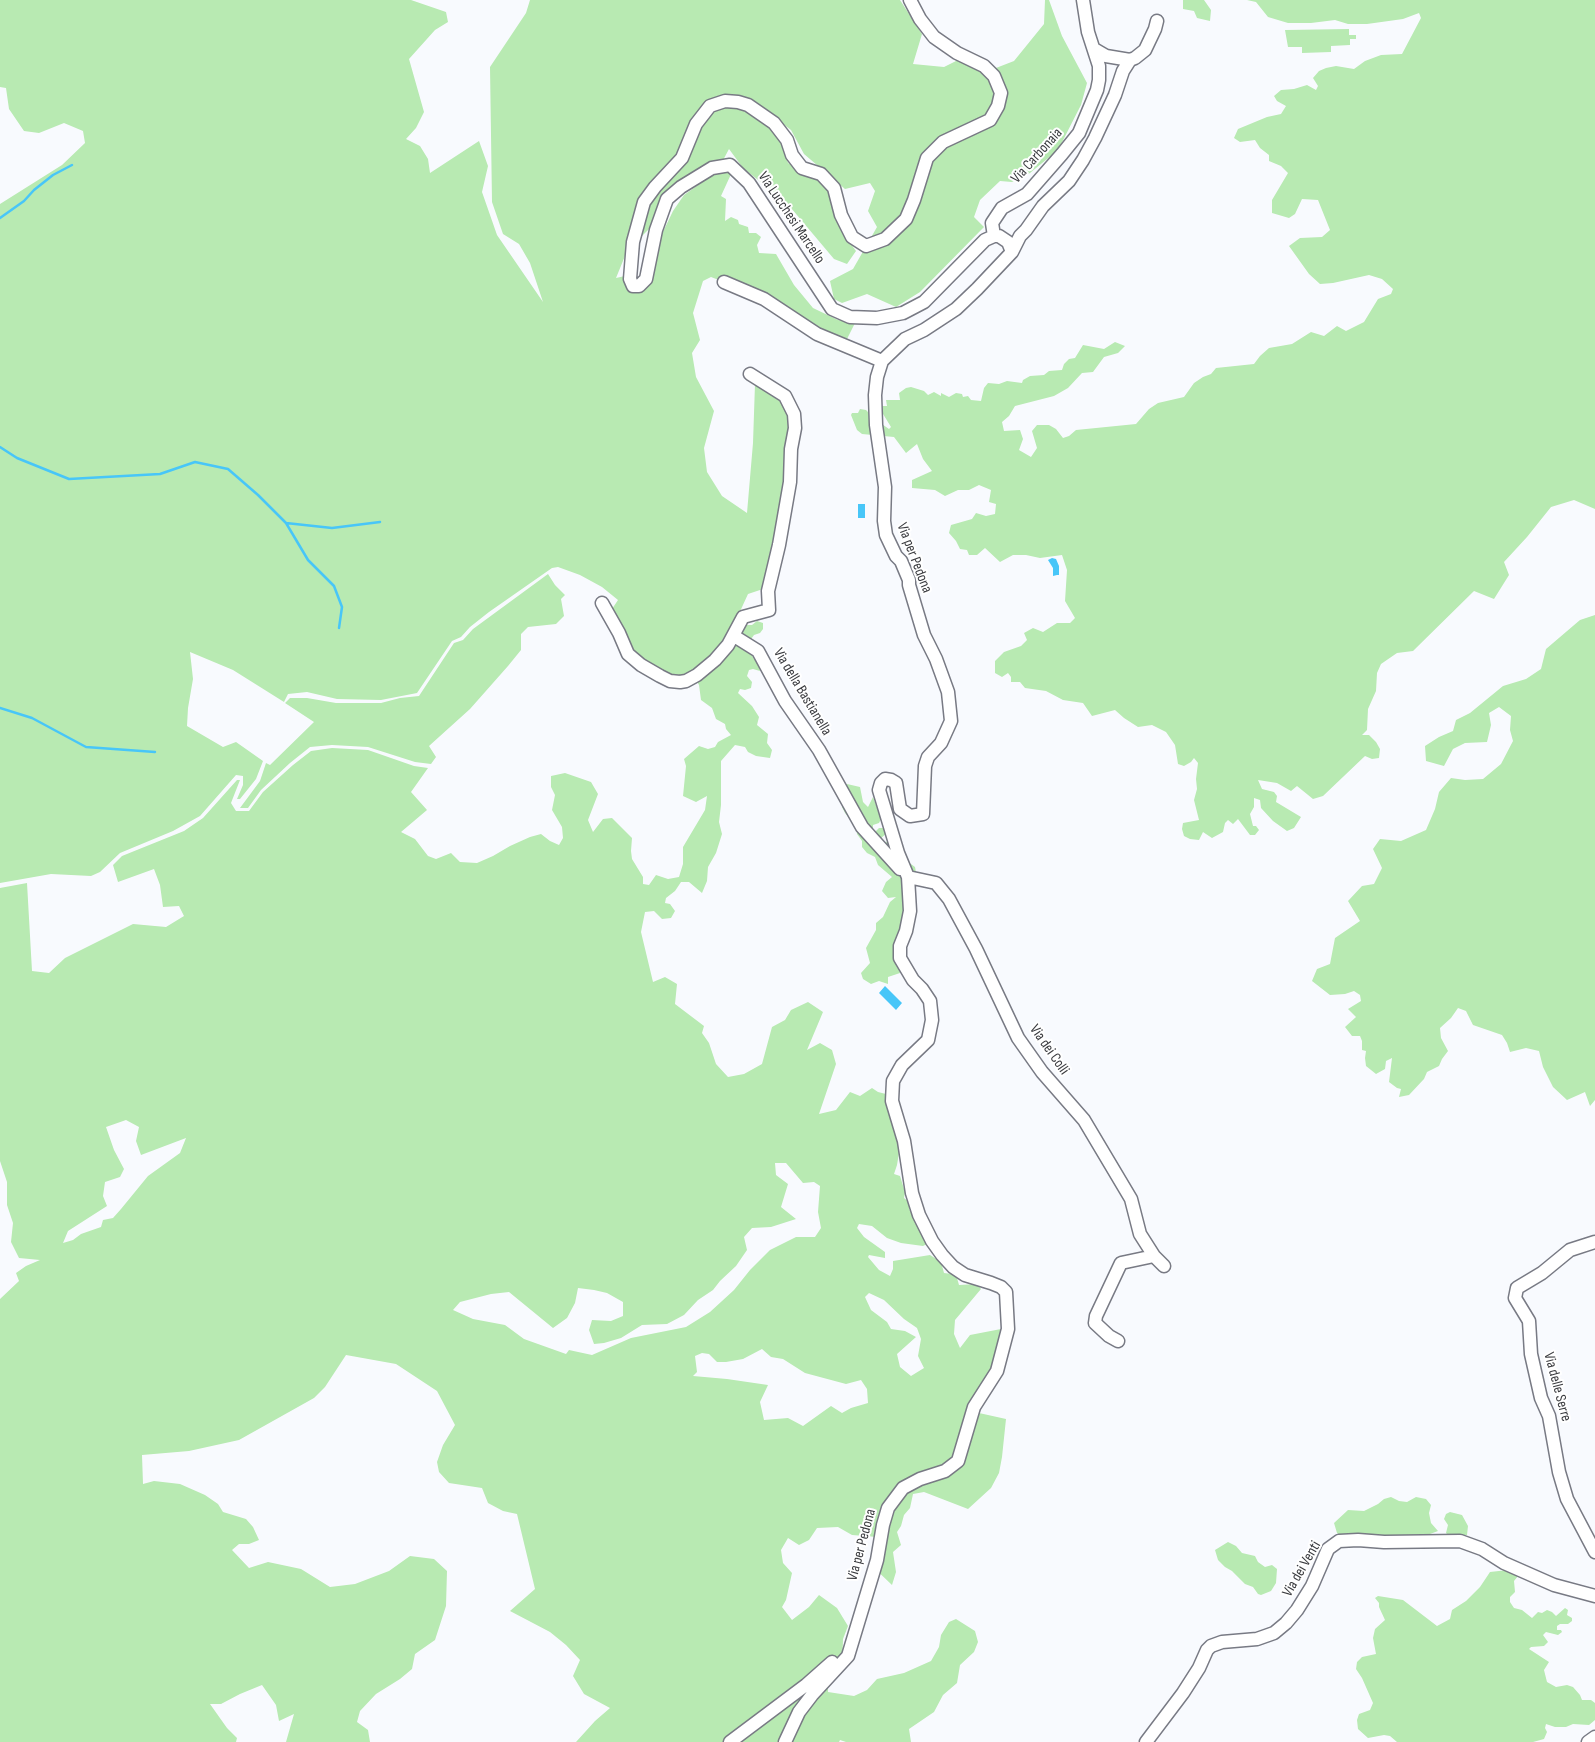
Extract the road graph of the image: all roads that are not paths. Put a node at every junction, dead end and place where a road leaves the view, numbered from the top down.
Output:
1 (910, 0) edge
2 (1083, 0) edge
3 (1157, 21) dead end
4 (1094, 49) junction
5 (1130, 60) junction
6 (994, 236) junction
7 (1012, 252) junction
8 (724, 282) dead end
9 (882, 361) junction
10 (750, 374) dead end
11 (602, 603) dead end
12 (734, 636) junction
13 (908, 877) junction
14 (1595, 1242) edge
15 (1154, 1256) junction
16 (1164, 1266) dead end
17 (1118, 1341) dead end
18 (1595, 1552) edge
19 (1595, 1596) edge
20 (853, 1643) junction
21 (1595, 1737) edge
22 (730, 1742) edge
23 (785, 1742) edge
24 (1146, 1742) edge
25 (1588, 1742) edge

1 - 6 street, Via Lucchesi Marcello
2 - 4 street, Via Carbonaia
3 - 5 street
4 - 5 street
4 - 6 street, Via Carbonaia
5 - 7 street
6 - 7 street
7 - 9 street
8 - 9 street
9 - 13 street, Via per Pedona
10 - 12 street
11 - 12 street
12 - 13 street, Via della Bastianella
13 - 15 street, Via dei Colli
13 - 20 street, Via per Pedona
14 - 18 street, Via delle Serre
15 - 16 street, Via dei Colli
15 - 17 street
19 - 24 street, Via dei Venti
20 - 22 street
20 - 23 street, Via per Pedona
21 - 25 street

